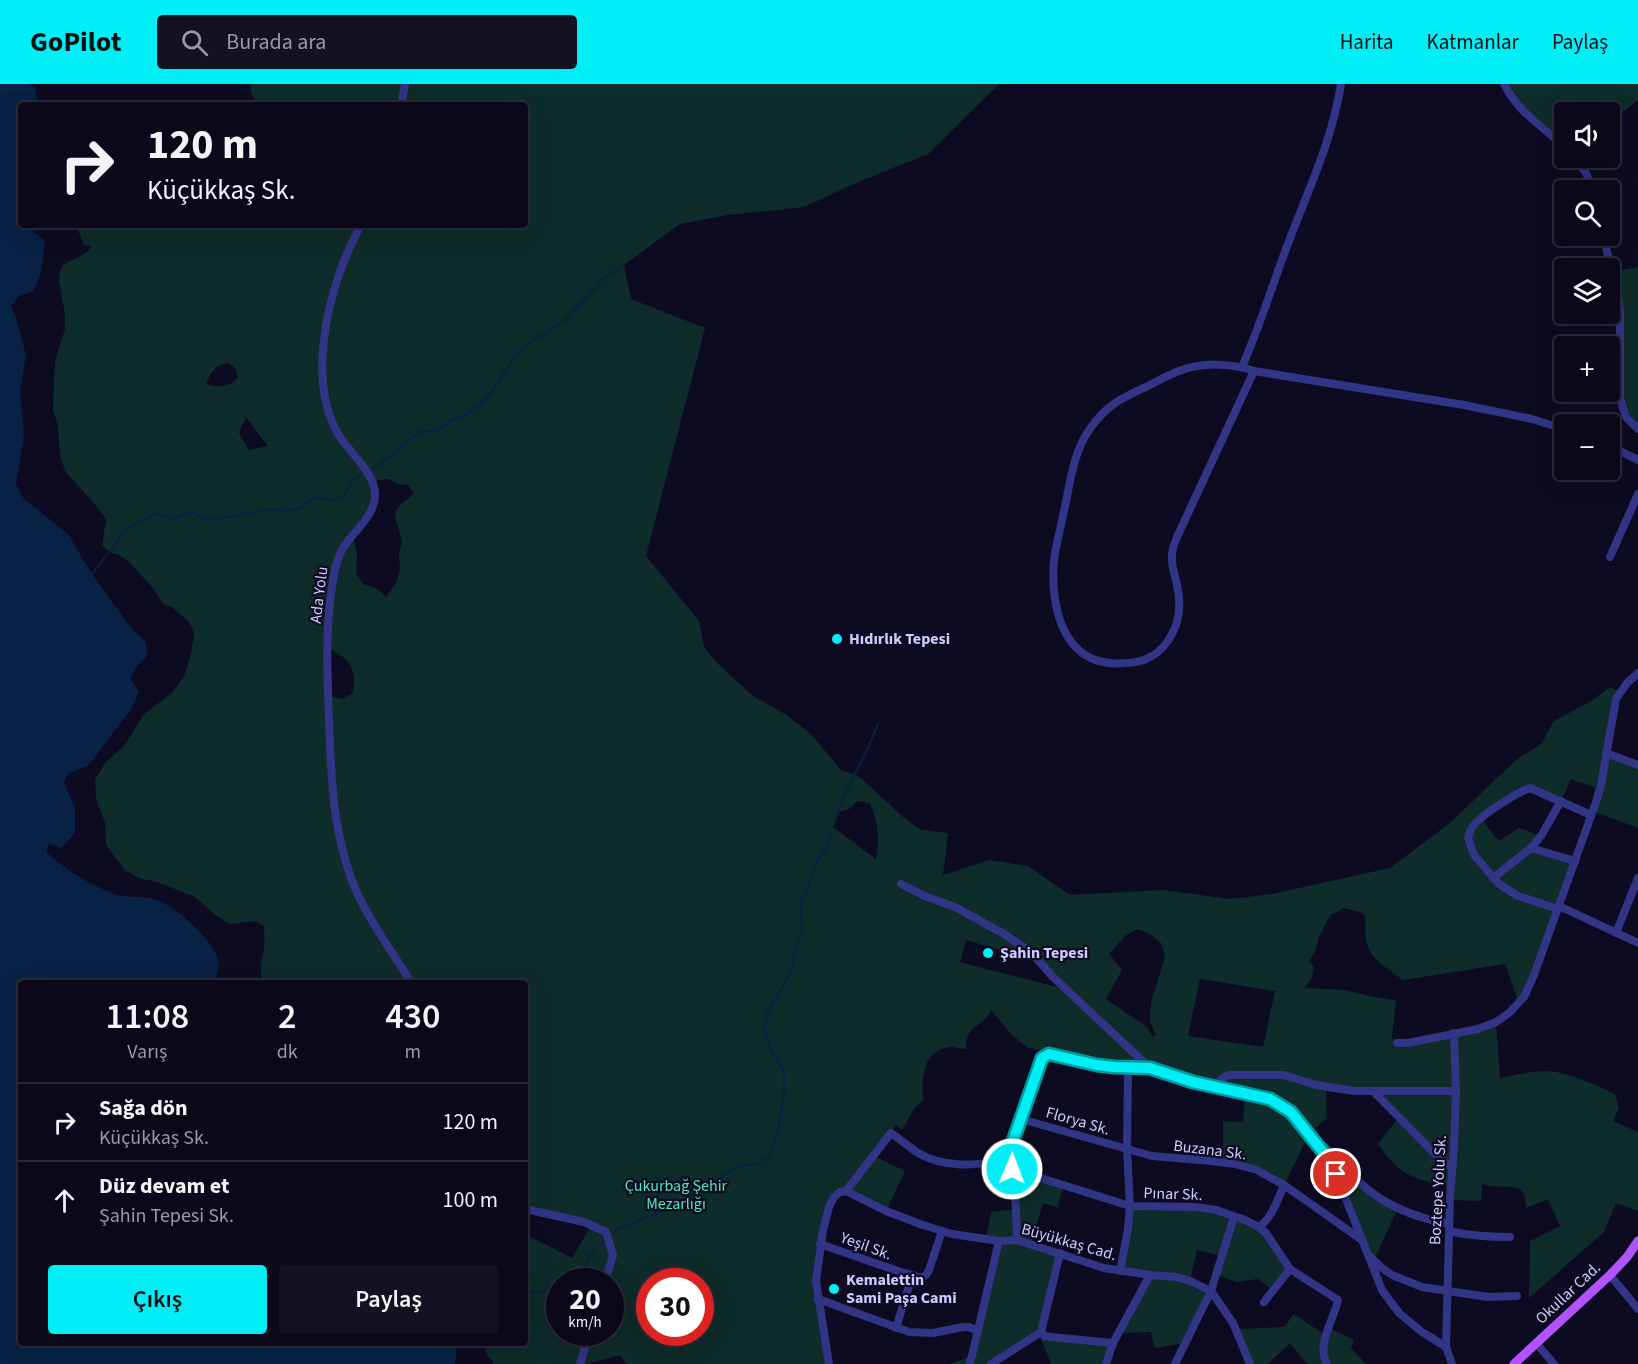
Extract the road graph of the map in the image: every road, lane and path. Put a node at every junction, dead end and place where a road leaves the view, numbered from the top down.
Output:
1 (405, 84) edge
2 (1341, 84) edge
3 (1504, 84) edge
4 (402, 102) edge
5 (1554, 139) edge
6 (359, 228) edge
7 (1606, 246) edge
8 (1242, 367) junction
9 (1254, 371) junction
10 (1554, 426) edge
11 (1638, 429) edge
12 (1620, 451) edge
13 (1638, 460) edge
14 (1638, 494) edge
15 (1610, 557) dead end
16 (1638, 673) edge
17 (1606, 753) junction
18 (1638, 765) edge
19 (1562, 801) junction
20 (1591, 815) junction
21 (1531, 848) junction
22 (1575, 861) junction
23 (1493, 878) junction
24 (1638, 878) edge
25 (901, 884) dead end
26 (1558, 908) junction
27 (1616, 933) junction
28 (1638, 943) edge
29 (410, 980) edge
30 (1454, 1034) junction
31 (1398, 1044) dead end
32 (1128, 1068) junction
33 (1150, 1068) junction
34 (1216, 1087) junction
35 (1372, 1091) junction
36 (1456, 1091) junction
37 (1021, 1119) junction
38 (1312, 1138) junction
39 (1127, 1150) junction
40 (1006, 1161) junction
41 (1452, 1168) junction
42 (1012, 1169) junction
43 (1284, 1185) junction
44 (846, 1191) junction
45 (1130, 1206) junction
46 (528, 1210) edge
47 (1234, 1217) junction
48 (1259, 1227) junction
49 (1449, 1228) junction
50 (942, 1231) junction
51 (1510, 1237) dead end
52 (999, 1240) junction
53 (1017, 1240) junction
54 (1362, 1240) junction
55 (1638, 1241) edge
56 (820, 1244) junction
57 (1060, 1253) junction
58 (1368, 1255) junction
59 (609, 1268) edge
60 (1290, 1269) junction
61 (1120, 1270) junction
62 (1150, 1275) junction
63 (1610, 1275) junction
64 (912, 1276) junction
65 (1448, 1290) junction
66 (1210, 1291) junction
67 (1517, 1296) dead end
68 (818, 1299) junction
69 (1264, 1302) dead end
70 (1638, 1310) edge
71 (896, 1328) junction
72 (978, 1331) junction
73 (1041, 1332) junction
74 (1113, 1343) junction
75 (1536, 1343) junction
76 (586, 1346) edge
77 (1446, 1347) junction
78 (580, 1364) edge
79 (829, 1364) edge
80 (970, 1364) edge
81 (991, 1364) edge
82 (1106, 1364) edge
83 (1175, 1364) edge
84 (1250, 1364) edge
85 (1327, 1364) edge
86 (1452, 1364) edge
87 (1514, 1364) edge
88 (1554, 1364) edge

1 - 4 street
2 - 8 street
3 - 5 street
6 - 29 street, Ada Yolu
7 - 11 street
8 - 9 street
8 - 9 street
9 - 10 street
12 - 13 street
14 - 15 street
16 - 17 street
17 - 18 street
17 - 20 street
19 - 20 street
19 - 21 street
19 - 23 street
20 - 22 street
21 - 22 street
21 - 23 street
22 - 26 street
23 - 26 street
24 - 27 street
25 - 33 street
26 - 27 street
26 - 30 street
27 - 28 street
30 - 31 street
30 - 36 street, Boztepe Yolu Sk.
32 - 33 street
32 - 37 street
32 - 39 street
33 - 34 street
34 - 35 street
34 - 38 street
35 - 36 street
35 - 41 street
36 - 41 street, Boztepe Yolu Sk.
37 - 39 street, Florya Sk.
37 - 40 street
38 - 49 street
38 - 54 street
39 - 43 street, Buzana Sk.
39 - 45 street
40 - 42 street
40 - 44 street
41 - 49 street, Boztepe Yolu Sk.
42 - 45 street, Pınar Sk.
42 - 53 street
43 - 48 street
43 - 54 street, Buzana Sk.
44 - 50 street, Büyükkaş Cad.
44 - 56 street
45 - 47 street, Pınar Sk.
45 - 61 street
46 - 59 street
47 - 48 street, Pınar Sk.
47 - 66 street
48 - 60 street, Pınar Sk.
49 - 51 street
49 - 65 street, Boztepe Yolu Sk.
50 - 52 street, Büyükkaş Cad.
50 - 64 street
52 - 53 street, Büyükkaş Cad.
52 - 72 street
53 - 57 street, Büyükkaş Cad.
54 - 58 street
55 - 63 main road, Okullar Cad.
56 - 64 street, Yeşil Sk.
56 - 68 street
57 - 61 street, Büyükkaş Cad.
57 - 73 street
58 - 65 street
58 - 77 street
60 - 69 street
60 - 85 street, Pınar Sk.
61 - 62 street, Büyükkaş Cad.
62 - 66 street, Büyükkaş Cad.
62 - 74 street
63 - 70 street
63 - 75 main road, Okullar Cad.
64 - 71 street
65 - 67 street
65 - 77 street, Boztepe Yolu Sk.
66 - 83 street
66 - 84 street
68 - 71 street
68 - 79 street
71 - 72 street
72 - 80 street
73 - 74 street
73 - 81 street
74 - 82 street
75 - 87 main road, Okullar Cad.
75 - 88 street
76 - 78 street
77 - 86 street

